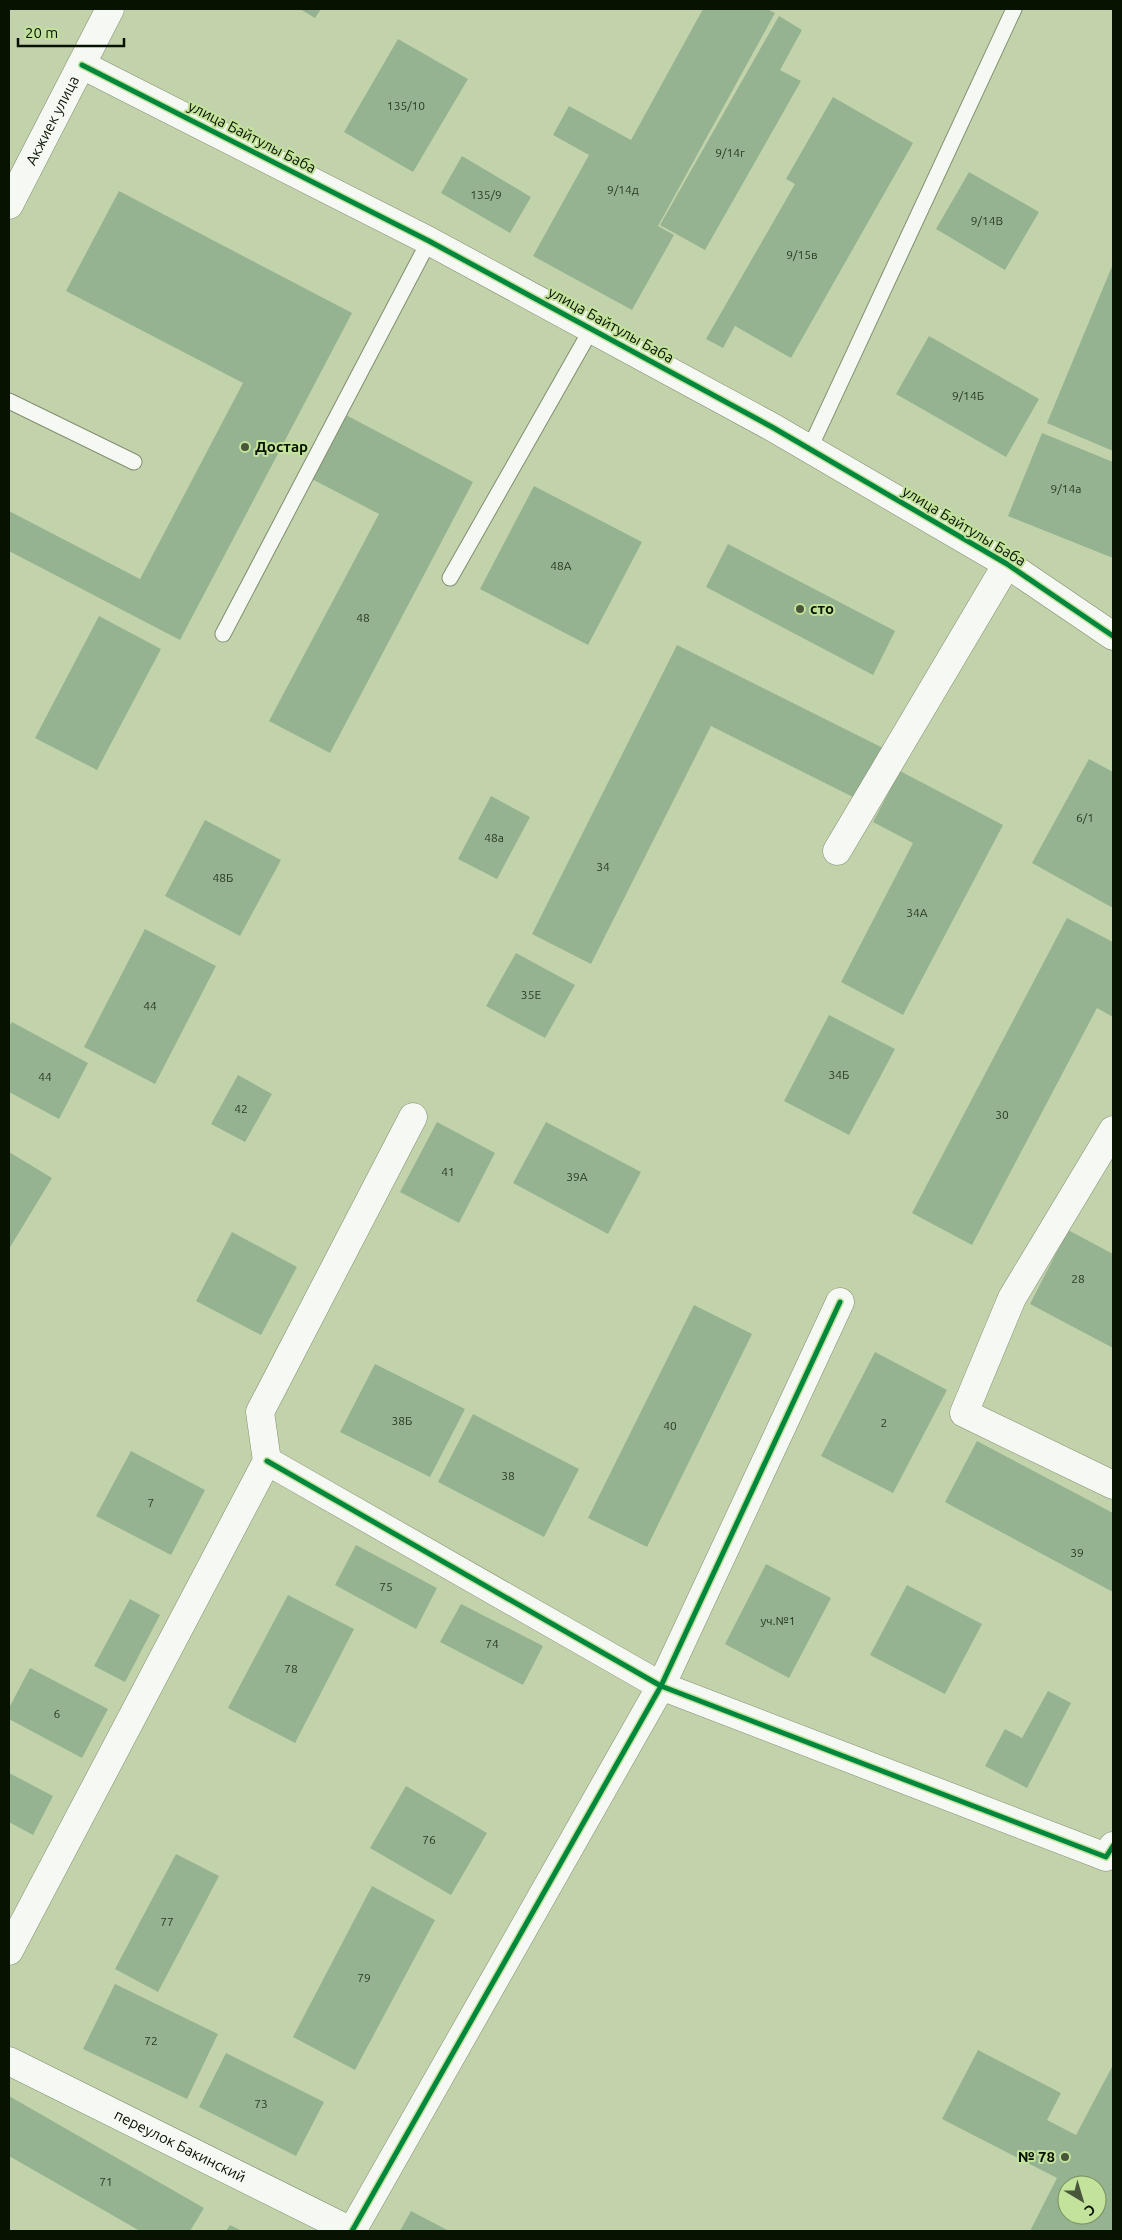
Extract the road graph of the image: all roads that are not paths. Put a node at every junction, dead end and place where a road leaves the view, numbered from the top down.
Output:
1 (110, 9) edge
2 (1014, 9) edge
3 (82, 64) junction
4 (9, 205) edge
5 (428, 241) junction
6 (592, 328) junction
7 (9, 401) edge
8 (809, 450) junction
9 (134, 462) dead end
10 (1007, 564) junction
11 (450, 578) dead end
12 (223, 634) dead end
13 (1113, 636) edge
14 (837, 851) dead end
15 (413, 1117) dead end
16 (1113, 1130) edge
17 (840, 1302) dead end
18 (267, 1461) junction
19 (1113, 1485) edge
20 (661, 1686) junction
21 (1113, 1846) edge
22 (9, 1951) edge
23 (9, 2061) edge
24 (351, 2231) edge

1 - 3 street, Акжиек улица
2 - 8 lane
3 - 4 street, Акжиек улица
3 - 5 street, улица Байтулы Баба
5 - 6 street, улица Байтулы Баба
5 - 12 lane
6 - 8 street, улица Байтулы Баба
6 - 11 lane
7 - 9 lane
8 - 10 street, улица Байтулы Баба
10 - 13 street, улица Байтулы Баба
10 - 14 street
15 - 18 street
16 - 19 street
17 - 20 street
18 - 20 street
18 - 22 street
20 - 21 street
20 - 24 street
23 - 24 street, переулок Бакинский

